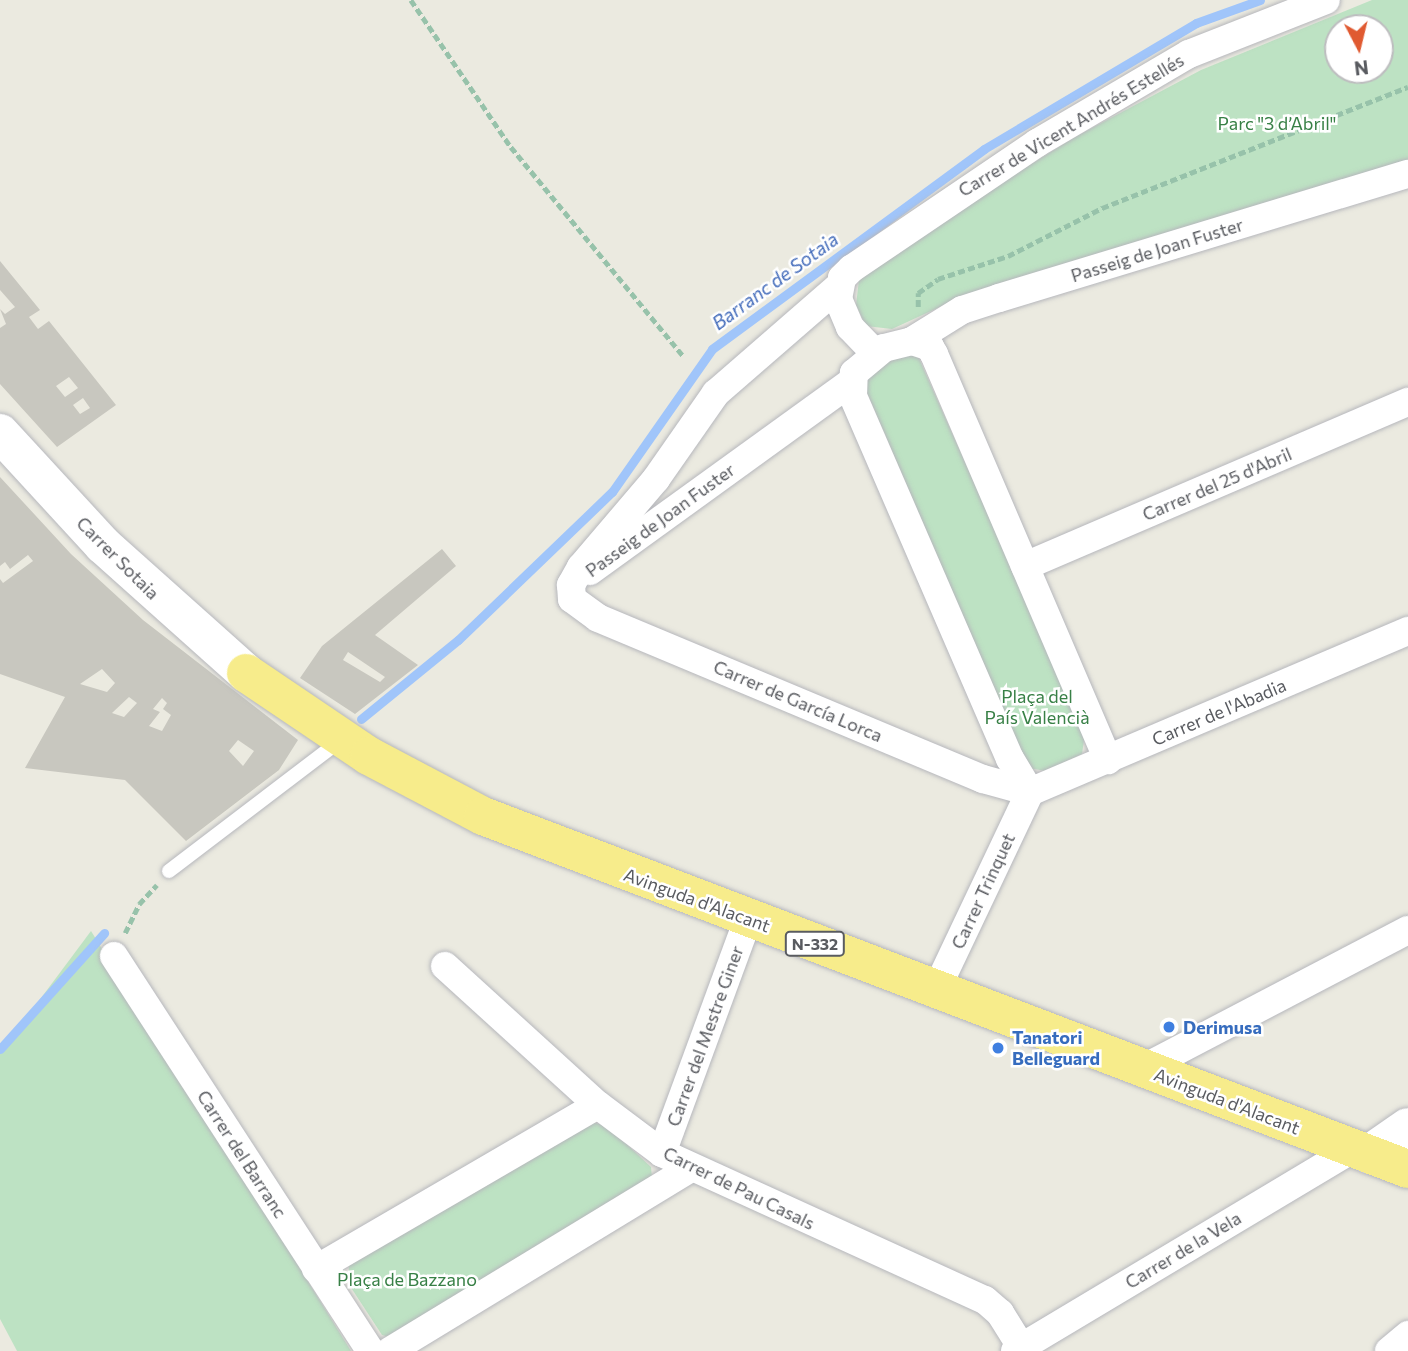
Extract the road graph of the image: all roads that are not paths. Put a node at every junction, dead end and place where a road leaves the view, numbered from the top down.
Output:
1 (1326, 0) edge
2 (1408, 174) edge
3 (838, 287) junction
4 (919, 336) junction
5 (875, 353) junction
6 (851, 382) junction
7 (1408, 402) edge
8 (0, 433) edge
9 (1025, 566) junction
10 (572, 592) junction
11 (1408, 631) edge
12 (246, 673) joint
13 (342, 739) junction
14 (1108, 760) junction
15 (1030, 792) junction
16 (169, 871) road end
17 (748, 919) junction
18 (1408, 930) edge
19 (114, 956) road end
20 (445, 966) dead end
21 (936, 990) junction
22 (1142, 1069) junction
23 (598, 1105) junction
24 (1408, 1127) edge
25 (1360, 1151) junction
26 (662, 1153) junction
27 (689, 1169) junction
28 (1408, 1169) edge
29 (316, 1269) junction
30 (1408, 1335) edge
31 (1018, 1349) edge
32 (371, 1351) edge
33 (390, 1351) edge
34 (1390, 1351) edge

1 - 3 street, Carrer de Vicent Andrés Estellés
2 - 4 street, Passeig de Joan Fuster
3 - 5 street
3 - 10 street, Carrer de Vicent Andrés Estellés
4 - 5 street
4 - 9 street
5 - 6 street
6 - 10 street, Passeig de Joan Fuster
6 - 15 street
7 - 9 street, Carrer del 25 d'Abril
8 - 12 main road, Carrer Sotaia
9 - 14 street
10 - 15 street, Carrer de García Lorca
11 - 14 street, Carrer de l'Abadia
12 - 13 highway, Avinguda d'Alacant / N-332
13 - 16 lane
13 - 17 highway, Avinguda d'Alacant / N-332
14 - 15 street, Carrer de l'Abadia
15 - 21 street, Carrer Trinquet
17 - 21 highway, Avinguda d'Alacant / N-332
17 - 26 street, Carrer del Mestre Giner
18 - 22 street
19 - 29 street, Carrer del Barranc
20 - 23 street, Carrer de Pau Casals
21 - 22 highway, Avinguda d'Alacant / N-332
22 - 25 highway, Avinguda d'Alacant / N-332
23 - 26 street, Carrer de Pau Casals
23 - 29 street
24 - 25 main road
25 - 28 highway, Avinguda d'Alacant / N-332
25 - 31 street, Carrer de la Vela
26 - 27 street, Carrer de Pau Casals
27 - 31 street, Carrer de Pau Casals
27 - 33 street
29 - 32 street, Carrer del Barranc
30 - 34 street

